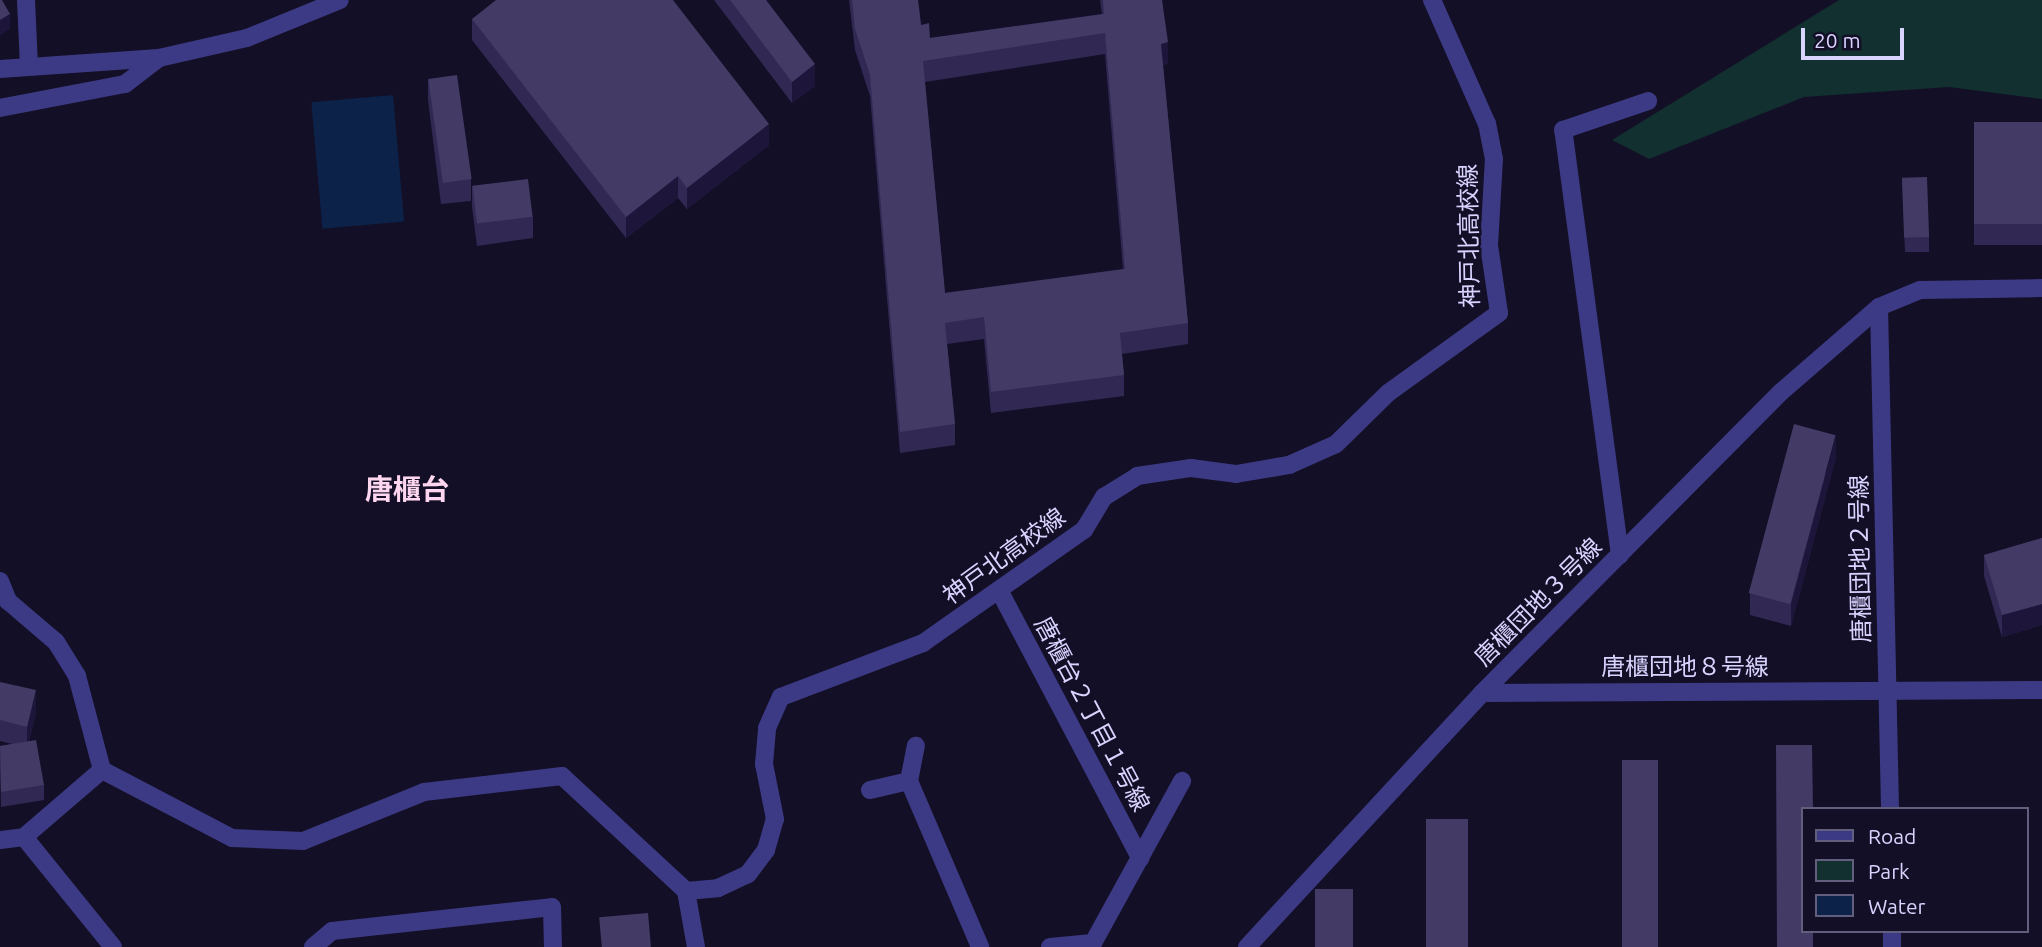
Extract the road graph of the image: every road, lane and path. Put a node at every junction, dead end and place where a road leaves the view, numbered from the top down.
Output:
1 (26, 0) edge
2 (340, 0) edge
3 (1432, 0) edge
4 (159, 58) junction
5 (29, 66) junction
6 (0, 69) edge
7 (1648, 101) dead end
8 (0, 108) edge
9 (2042, 288) edge
10 (1879, 307) junction
11 (1620, 555) junction
12 (0, 581) edge
13 (1000, 592) junction
14 (1888, 690) junction
15 (2042, 690) edge
16 (1482, 693) junction
17 (916, 746) dead end
18 (103, 770) junction
19 (909, 781) junction
20 (1182, 781) dead end
21 (870, 790) dead end
22 (1890, 807) edge
23 (24, 836) junction
24 (0, 840) edge
25 (1140, 858) junction
26 (686, 891) junction
27 (113, 947) edge
28 (313, 947) edge
29 (553, 947) edge
30 (696, 947) edge
31 (980, 947) edge
32 (1050, 947) edge
33 (1247, 947) edge

1 - 5 street
2 - 4 street
3 - 13 street, 神戸北高校線
4 - 5 street
4 - 8 street
5 - 6 street
7 - 11 street
9 - 10 street, 唐櫃団地３号線
10 - 11 street, 唐櫃団地３号線
10 - 14 street, 唐櫃団地２号線
11 - 16 street, 唐櫃団地３号線
12 - 18 street
13 - 25 street, 唐櫃台２丁目１号線
13 - 26 street, 神戸北高校線
14 - 15 street, 唐櫃団地８号線
14 - 16 street, 唐櫃団地８号線
14 - 22 street, 唐櫃団地２号線
16 - 33 street, 唐櫃団地３号線
17 - 19 street
18 - 23 street
18 - 26 street
19 - 21 street
19 - 31 street
20 - 25 street
23 - 24 street
23 - 27 street
25 - 32 street
26 - 30 street
28 - 29 street

